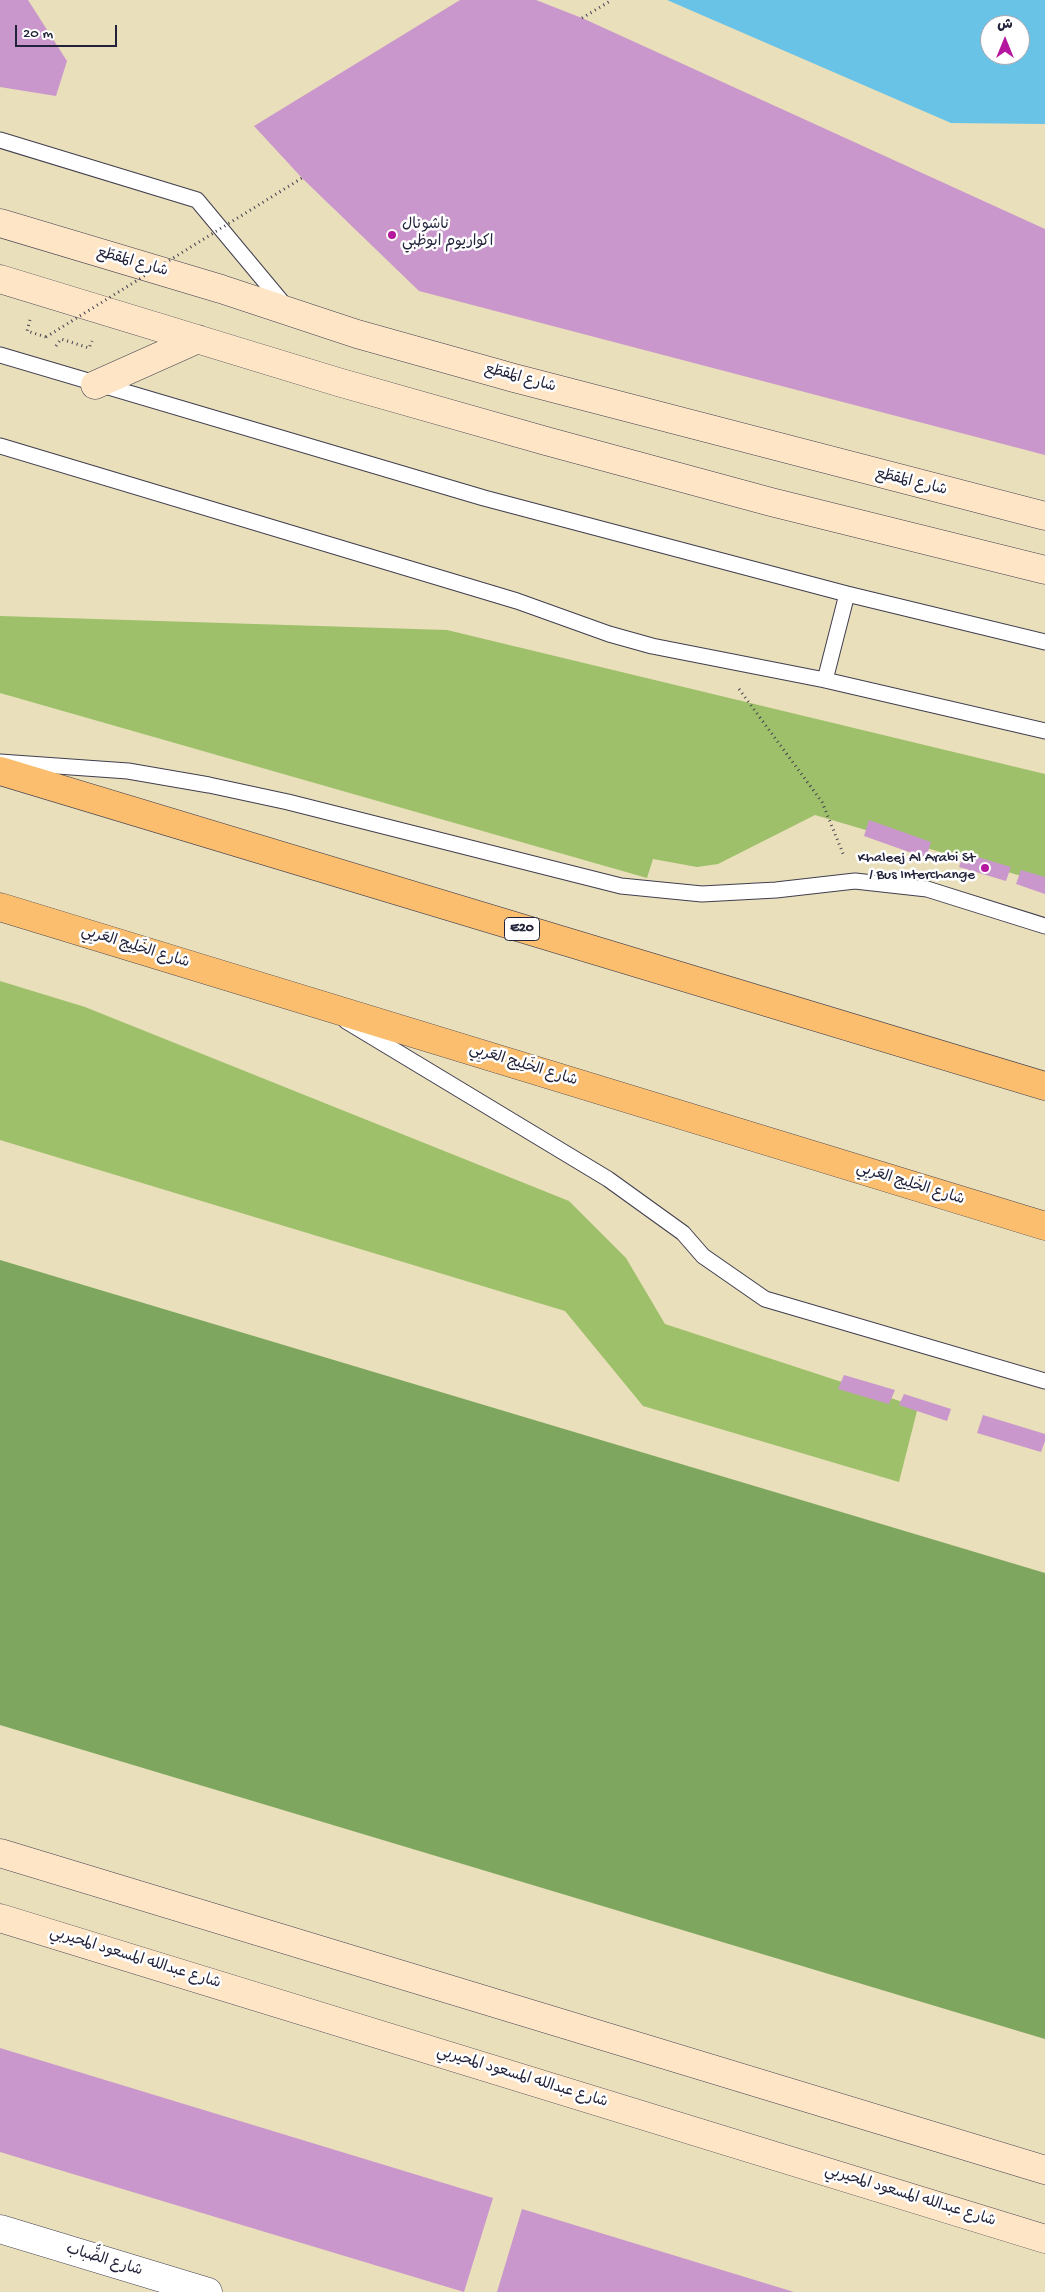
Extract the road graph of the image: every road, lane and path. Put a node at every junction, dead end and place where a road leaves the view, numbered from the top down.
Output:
1 (612, 0) edge
2 (582, 18) dead end
3 (0, 140) edge
4 (302, 178) dead end
5 (0, 223) edge
6 (0, 279) edge
7 (292, 313) junction
8 (39, 323) dead end
9 (48, 326) dead end
10 (65, 332) dead end
11 (83, 338) dead end
12 (61, 339) dead end
13 (198, 339) junction
14 (0, 355) edge
15 (95, 385) junction
16 (0, 446) edge
17 (1045, 516) edge
18 (1045, 570) edge
19 (847, 594) junction
20 (1045, 642) edge
21 (736, 662) junction
22 (825, 680) junction
23 (1045, 731) edge
24 (0, 762) edge
25 (0, 771) edge
26 (855, 881) junction
27 (0, 907) edge
28 (1045, 926) edge
29 (320, 1004) junction
30 (1045, 1086) edge
31 (1045, 1226) edge
32 (1045, 1381) edge
33 (0, 1854) edge
34 (0, 1918) edge
35 (1045, 2170) edge
36 (0, 2229) edge
37 (1045, 2239) edge
38 (137, 2282) edge
39 (208, 2292) edge

1 - 2 path
3 - 7 lane
4 - 8 path, bridge
5 - 7 street, شارع المَقطَع
6 - 13 street
7 - 17 street, شارع المَقطَع
9 - 10 path
11 - 12 path
13 - 15 street
13 - 18 street
14 - 15 lane
15 - 19 lane
16 - 21 lane
19 - 20 lane
19 - 22 lane
21 - 22 lane
21 - 26 path
22 - 23 lane
24 - 26 lane
25 - 30 highway, E20
26 - 28 lane
27 - 29 highway, شارع الخَلِيج العَربِي
29 - 31 highway, شارع الخَلِيج العَربِي
29 - 32 lane
33 - 35 street
34 - 37 street, شارع عبدالله المسعود المحيربي
36 - 38 street, شارع الضُّباب
38 - 39 street, شارع الضُّباب

